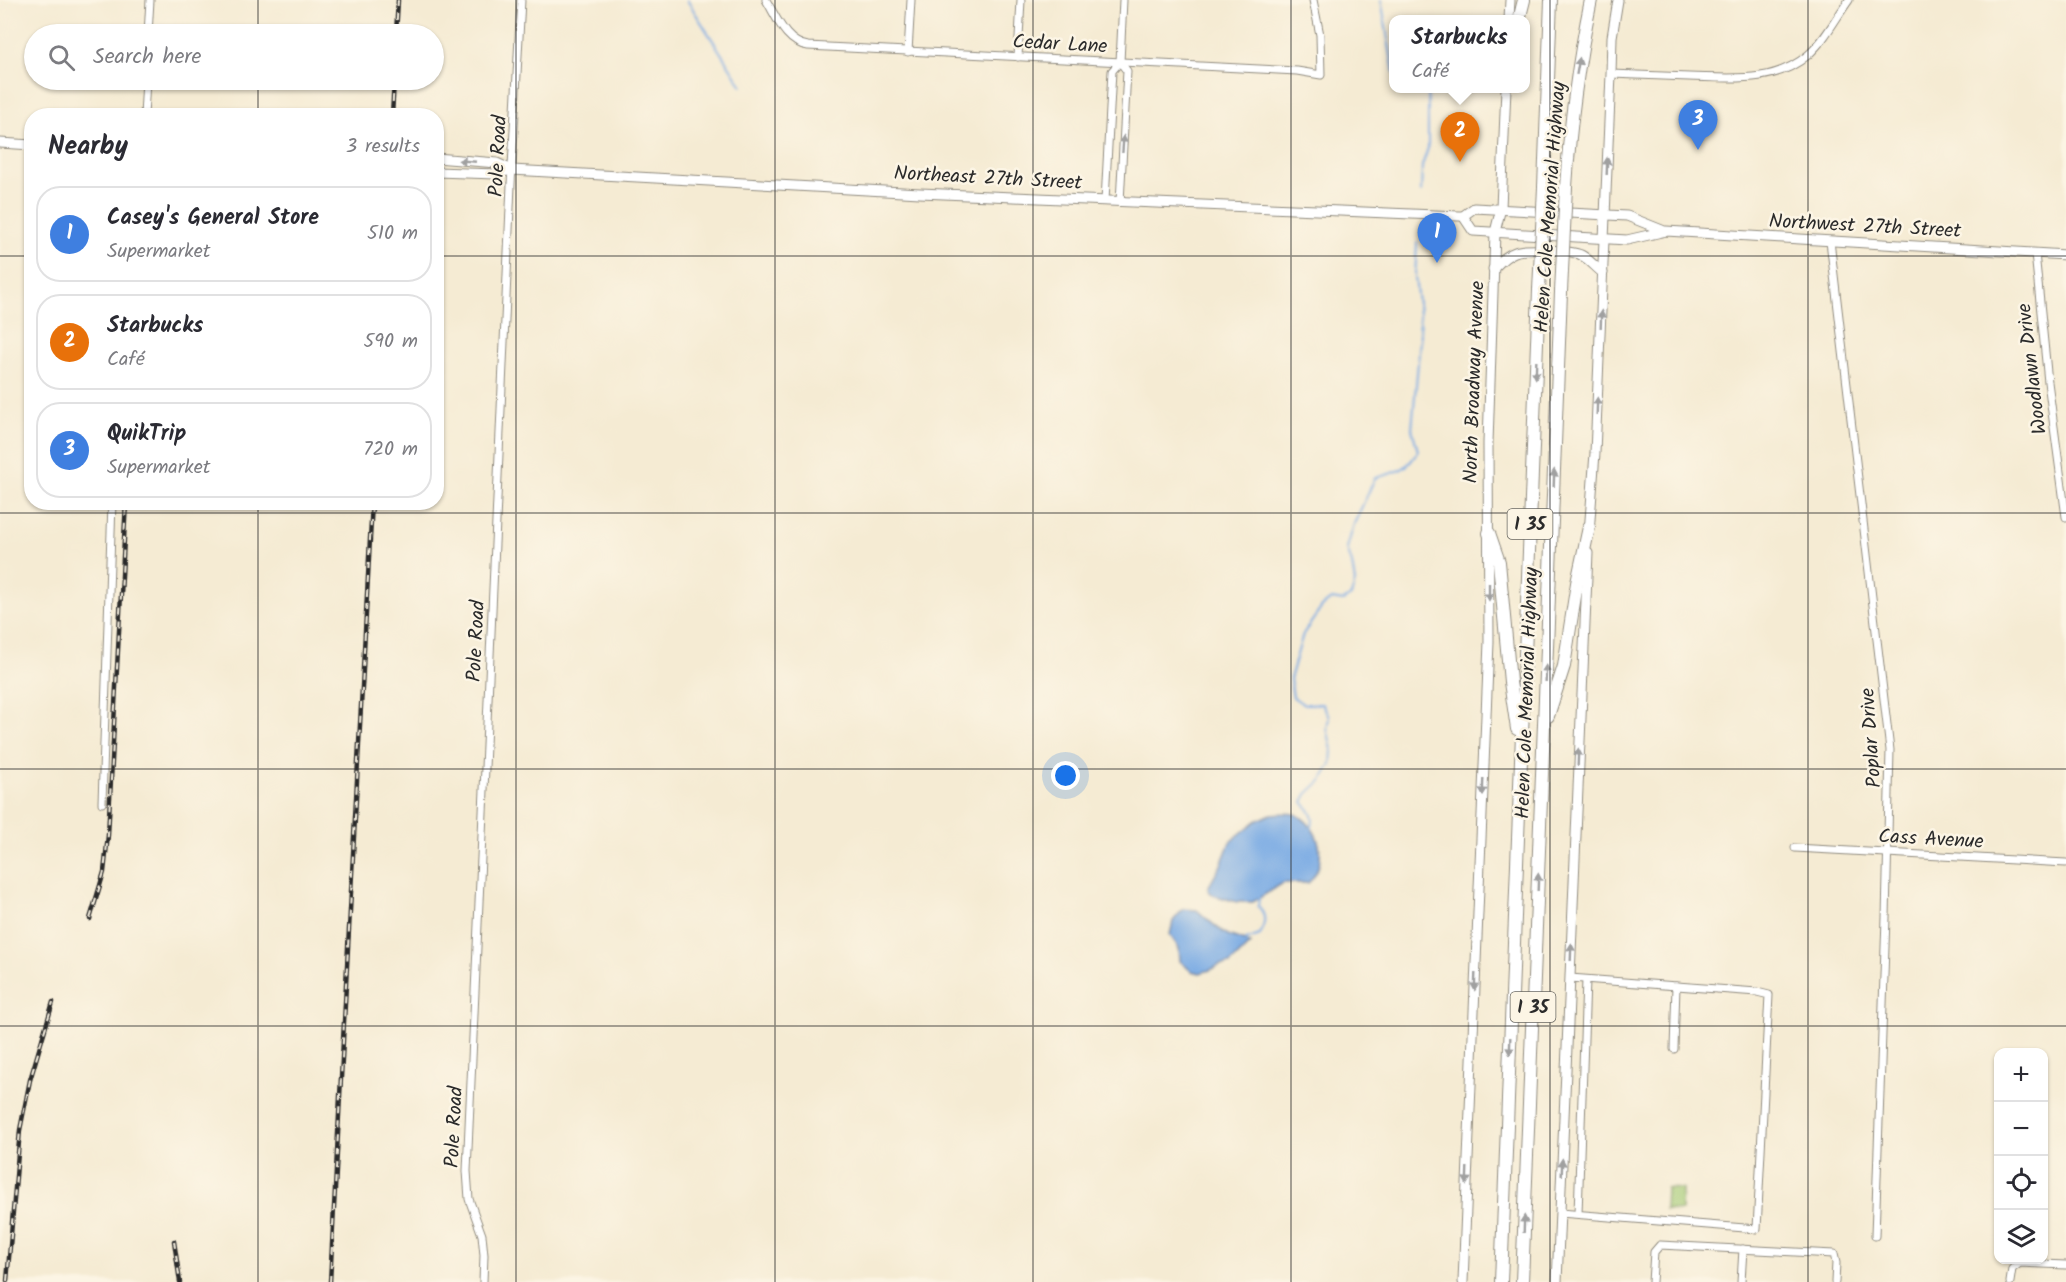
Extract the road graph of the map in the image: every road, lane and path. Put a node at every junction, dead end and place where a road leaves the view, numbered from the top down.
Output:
1 (150, 0) edge
2 (522, 0) edge
3 (766, 0) edge
4 (910, 0) edge
5 (1021, 0) edge
6 (1123, 0) edge
7 (1313, 0) edge
8 (1510, 0) edge
9 (1524, 0) edge
10 (1551, 0) edge
11 (1592, 0) edge
12 (1618, 0) edge
13 (1849, 0) edge
14 (1509, 15) edge
15 (1520, 15) edge
16 (149, 24) edge
17 (908, 52) junction
18 (1018, 57) junction
19 (1120, 62) junction
20 (1611, 74) junction
21 (145, 90) edge
22 (1506, 93) edge
23 (144, 108) edge
24 (0, 143) edge
25 (24, 144) edge
26 (444, 159) edge
27 (512, 170) junction
28 (444, 172) edge
29 (1105, 201) junction
30 (1120, 202) junction
31 (1501, 208) junction
32 (1605, 214) junction
33 (1463, 216) junction
34 (1662, 230) junction
35 (1495, 232) junction
36 (1604, 239) junction
37 (1830, 241) junction
38 (2035, 253) junction
39 (2066, 255) edge
40 (1494, 269) junction
41 (1603, 273) junction
42 (112, 510) edge
43 (2066, 517) edge
44 (1589, 527) junction
45 (1489, 533) junction
46 (1544, 732) junction
47 (1521, 757) junction
48 (102, 803) dead end
49 (1795, 848) dead end
50 (1888, 852) junction
51 (2066, 863) edge
52 (1570, 978) junction
53 (1586, 980) junction
54 (1676, 986) junction
55 (1674, 1049) dead end
56 (1560, 1213) junction
57 (1578, 1214) junction
58 (1875, 1236) dead end
59 (1743, 1250) junction
60 (2066, 1265) edge
61 (483, 1282) edge
62 (1463, 1282) edge
63 (1501, 1282) edge
64 (1522, 1282) edge
65 (1557, 1282) edge
66 (1652, 1282) edge
67 (1741, 1282) edge
68 (1836, 1282) edge
69 (2010, 1282) edge

1 - 16 street
2 - 27 street, Pole Road
3 - 17 street, Cedar Lane
4 - 17 street
5 - 18 street
6 - 19 street
7 - 19 street, Cedar Lane
8 - 14 main road
9 - 15 highway
10 -> 47 highway, Helen Cole Memorial Highway / I 35, bridge
46 -> 11 highway, Helen Cole Memorial Highway / I 35, bridge
12 - 20 main road
13 - 20 street
17 - 18 street, Cedar Lane
18 - 19 street, Cedar Lane
19 - 29 street
30 -> 19 street
32 -> 20 main road
21 - 23 street
22 - 31 main road
24 - 25 main road
27 -> 26 main road, Northeast 27th Street
27 - 28 main road, Northeast 27th Street
27 - 29 main road, Northeast 27th Street
27 - 61 street, Pole Road
29 - 30 main road, Northeast 27th Street
30 - 33 main road, Northeast 27th Street
31 - 32 main road, Northwest 27th Street
31 - 33 main road, Northeast 27th Street
31 - 35 main road, North Broadway Avenue
32 - 34 main road, Northwest 27th Street
32 - 36 main road
33 - 35 main road
34 - 36 main road, Northwest 27th Street
34 - 37 main road, Northwest 27th Street
35 - 36 main road, Northwest 27th Street
35 - 40 main road, North Broadway Avenue
36 - 41 main road
37 - 38 main road, Northwest 27th Street
37 - 50 street, Poplar Drive
38 - 39 main road, Northwest 27th Street
38 - 43 street, Woodlawn Drive
40 - 41 main road
40 - 45 main road, North Broadway Avenue
44 -> 41 main road
42 - 48 street
44 - 46 highway
52 -> 44 main road
45 - 47 highway
45 -> 62 main road, North Broadway Avenue
64 -> 46 highway, Helen Cole Memorial Highway / I 35
47 -> 63 highway, Helen Cole Memorial Highway / I 35
49 - 50 street, Cass Avenue
50 - 51 street, Cass Avenue
50 - 58 street, Poplar Drive
52 - 53 street
56 -> 52 main road
53 - 54 street
53 - 57 street
54 - 55 street
54 - 57 street
56 - 57 street
56 - 65 main road
59 - 66 street
59 - 67 street
59 - 68 street
60 - 69 street

